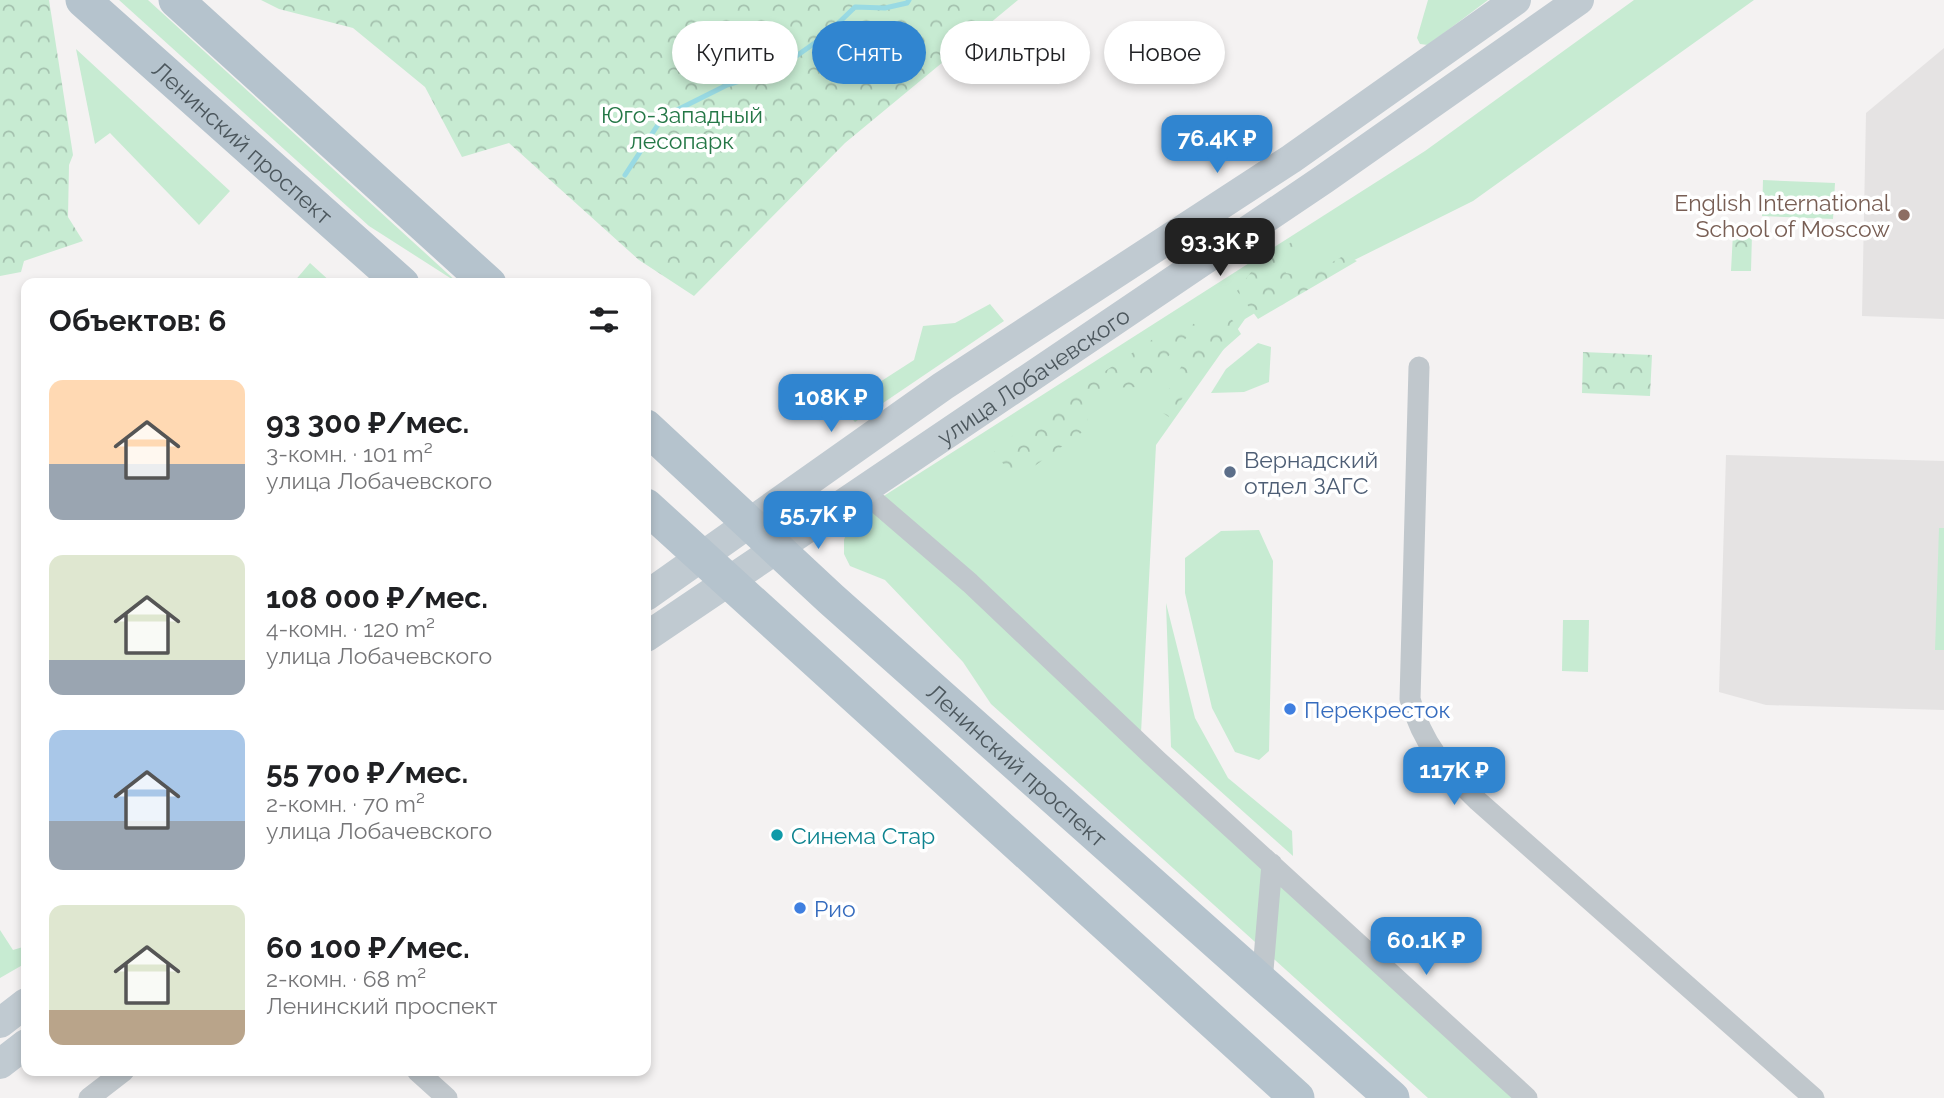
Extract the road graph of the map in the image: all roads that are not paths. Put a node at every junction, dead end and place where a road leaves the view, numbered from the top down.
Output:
1 (83, 0) edge
2 (176, 0) edge
3 (1516, 0) edge
4 (1579, 0) edge
5 (395, 278) edge
6 (482, 278) edge
7 (1419, 367) dead end
8 (651, 432) edge
9 (863, 491) junction
10 (651, 510) edge
11 (751, 525) junction
12 (776, 549) junction
13 (704, 558) junction
14 (729, 581) junction
15 (651, 593) edge
16 (651, 634) edge
17 (1272, 864) junction
18 (1262, 982) junction
19 (21, 1007) edge
20 (0, 1023) edge
21 (21, 1048) edge
22 (0, 1064) edge
23 (118, 1076) edge
24 (423, 1076) edge
25 (89, 1098) edge
26 (447, 1098) edge
27 (1297, 1098) edge
28 (1392, 1098) edge
29 (1527, 1098) edge
30 (1814, 1098) edge

1 - 5 main road, Ленинский проспект
2 - 6 main road
3 - 11 main road, улица Лобачевского
4 - 9 main road, улица Лобачевского
7 - 30 street
8 - 11 main road, Ленинский проспект
9 - 12 main road, улица Лобачевского
9 - 17 street
10 - 13 main road
11 - 12 main road, Ленинский проспект
11 - 13 main road, улица Лобачевского
12 - 14 main road, улица Лобачевского
12 - 18 main road, Ленинский проспект
13 - 14 main road
13 - 15 main road, улица Лобачевского
14 - 16 main road, улица Лобачевского
14 - 27 main road
17 - 18 street
17 - 29 street
18 - 28 main road, Ленинский проспект
19 - 20 main road
21 - 22 main road
23 - 25 street
24 - 26 street

